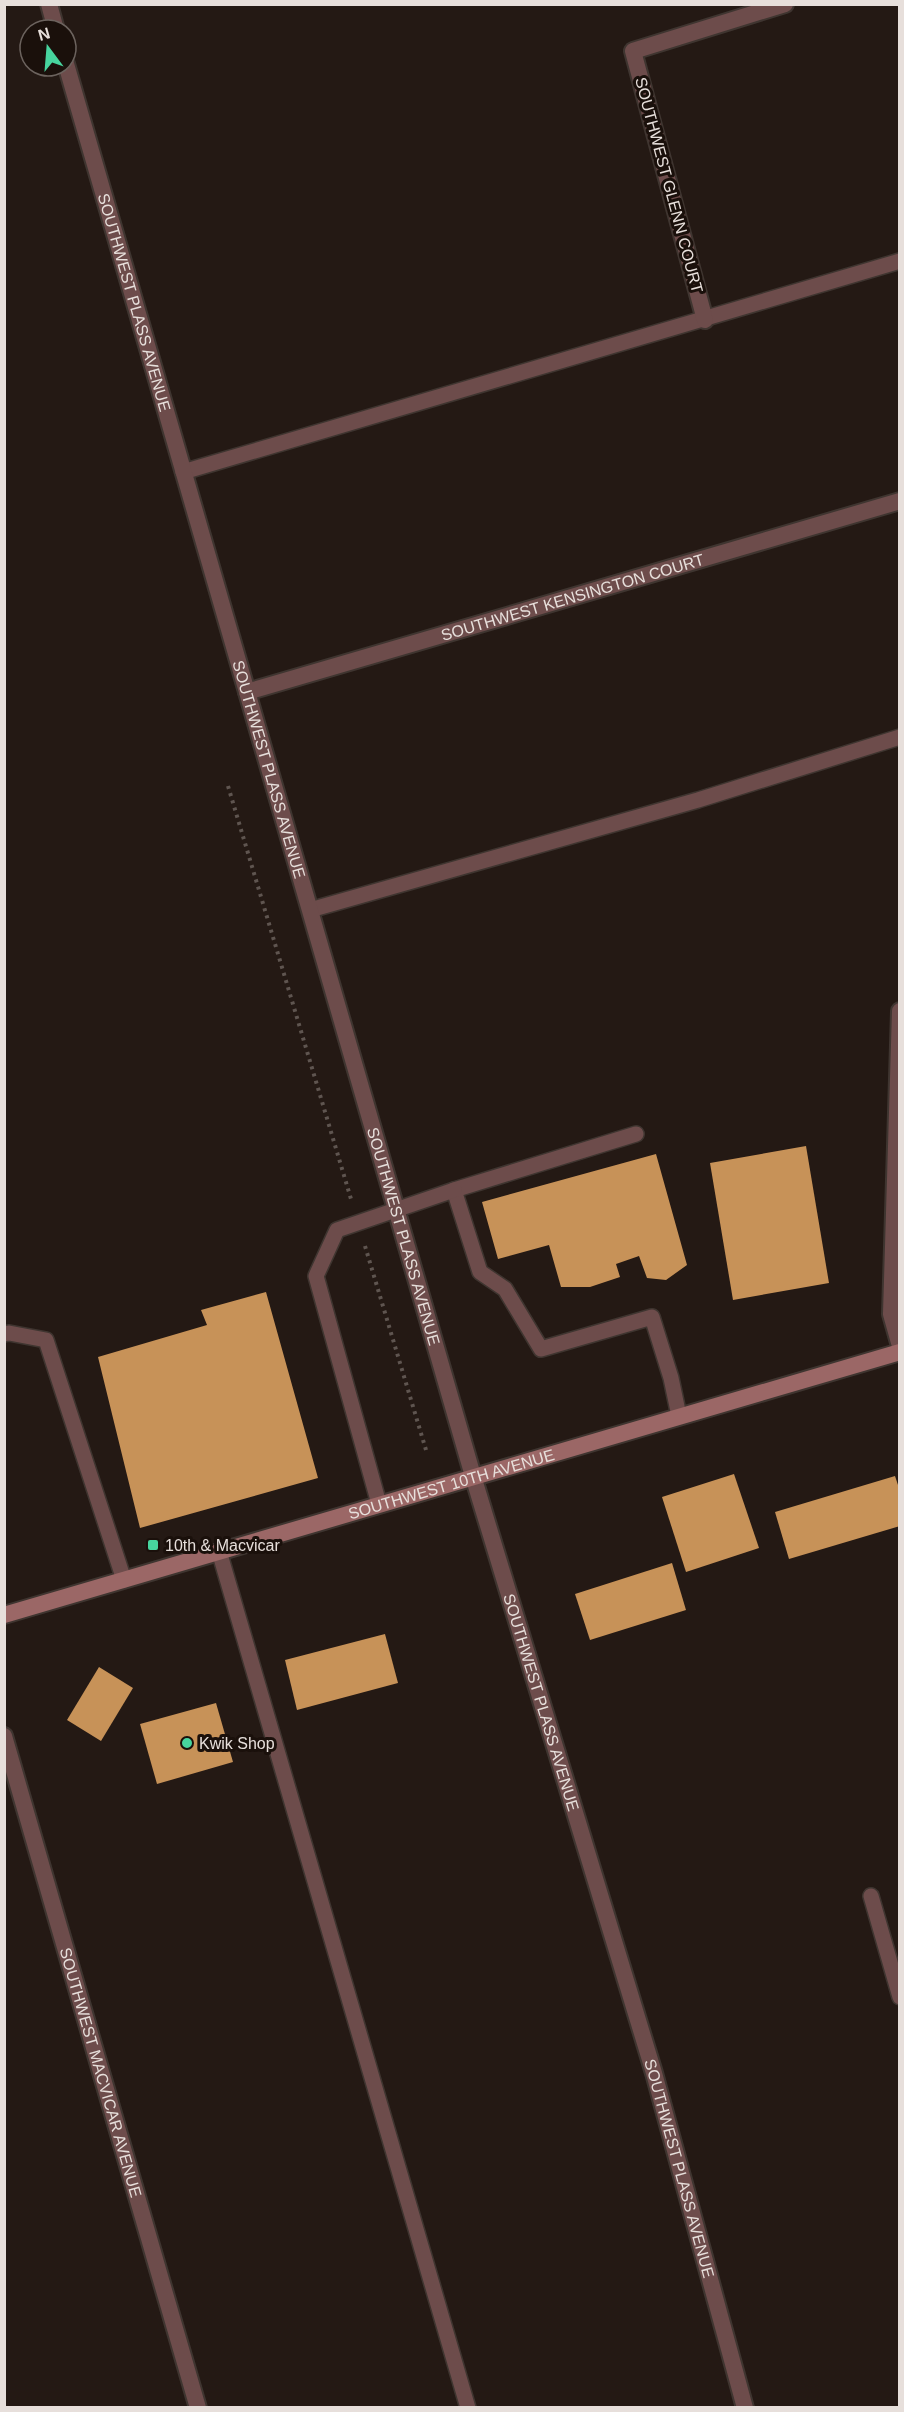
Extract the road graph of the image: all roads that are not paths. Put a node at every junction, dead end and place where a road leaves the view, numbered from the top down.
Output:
1 (785, 4) edge
2 (70, 78) edge
3 (900, 261) edge
4 (705, 320) junction
5 (183, 472) junction
6 (900, 501) edge
7 (247, 692) junction
8 (900, 737) edge
9 (310, 910) junction
10 (900, 1011) edge
11 (898, 1072) edge
12 (636, 1134) dead end
13 (454, 1191) junction
14 (397, 1209) junction
15 (4, 1334) edge
16 (900, 1346) edge
17 (900, 1352) edge
18 (679, 1416) junction
19 (473, 1476) junction
20 (379, 1504) junction
21 (219, 1551) junction
22 (124, 1580) junction
23 (4, 1615) edge
24 (4, 1736) edge
25 (870, 1896) dead end
26 (900, 1997) edge
27 (198, 2408) edge
28 (468, 2408) edge
29 (745, 2408) edge

1 - 4 street, SOUTHWEST GLENN COURT
2 - 5 street, SOUTHWEST PLASS AVENUE
3 - 4 lane
4 - 5 lane
5 - 7 street, SOUTHWEST PLASS AVENUE
6 - 7 street, SOUTHWEST KENSINGTON COURT
7 - 9 street, SOUTHWEST PLASS AVENUE
8 - 9 lane
9 - 14 street, SOUTHWEST PLASS AVENUE
10 - 11 street
11 - 16 street
12 - 13 lane
13 - 14 lane
13 - 18 lane
14 - 19 street, SOUTHWEST PLASS AVENUE
14 - 20 lane
15 - 22 lane
17 - 18 main road, SOUTHWEST 10TH AVENUE
18 - 19 main road, SOUTHWEST 10TH AVENUE
19 - 20 main road, SOUTHWEST 10TH AVENUE
19 - 29 street, SOUTHWEST PLASS AVENUE
20 - 21 main road, SOUTHWEST 10TH AVENUE
21 - 22 main road, SOUTHWEST 10TH AVENUE
21 - 28 lane
22 - 23 main road, SOUTHWEST 10TH AVENUE
24 - 27 street, SOUTHWEST MACVICAR AVENUE
25 - 26 lane

